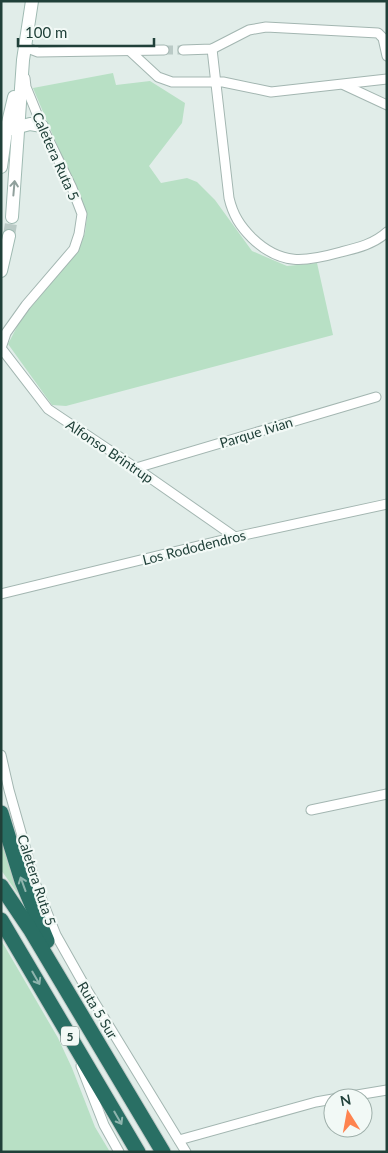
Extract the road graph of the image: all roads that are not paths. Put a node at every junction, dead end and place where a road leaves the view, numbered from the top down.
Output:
1 (32, 1) edge
2 (24, 47) junction
3 (212, 49) junction
4 (164, 50) tunnel mouth
5 (182, 50) tunnel mouth
6 (131, 52) junction
7 (387, 56) edge
8 (23, 60) junction
9 (387, 79) edge
10 (216, 82) junction
11 (343, 85) junction
12 (387, 105) edge
13 (18, 126) junction
14 (42, 126) junction
15 (6, 131) junction
16 (1, 167) edge
17 (12, 217) tunnel mouth
18 (387, 232) edge
19 (9, 236) tunnel mouth
20 (1, 271) edge
21 (1, 348) edge
22 (376, 396) dead end
23 (136, 468) junction
24 (387, 504) edge
25 (235, 537) junction
26 (1, 594) edge
27 (1, 755) edge
28 (387, 794) edge
29 (311, 810) dead end
30 (1, 813) edge
31 (1, 886) edge
32 (1, 920) edge
33 (67, 1031) junction
34 (96, 1038) junction
35 (387, 1090) edge
36 (373, 1092) edge
37 (323, 1101) edge
38 (179, 1140) junction
39 (119, 1152) edge
40 (138, 1152) edge
41 (163, 1152) edge
42 (186, 1152) edge

1 - 2 main road
2 - 6 street
2 - 8 main road
3 - 5 street
3 - 7 street
3 - 10 street
4 - 6 street
6 - 10 street
8 - 13 main road
8 - 14 street, Caletera Ruta 5
8 - 15 main road
9 - 11 street
10 - 11 street
10 - 18 street
11 - 12 street
13 - 14 main road
13 - 15 main road
17 -> 13 main road
14 - 21 street, Caletera Ruta 5
15 - 16 main road
19 - 20 main road
21 - 23 street, Alfonso Brintrup
22 - 23 street, Parque Ivian
23 - 25 street, Alfonso Brintrup
24 - 25 street, Los Rododendros
25 - 26 street, Los Rododendros
27 - 38 street, Caletera Ruta 5
28 - 29 street
34 -> 30 highway
31 - 34 highway, Ruta 5 Sur / 5
32 -> 33 highway, 5
33 - 39 street
33 -> 40 highway, 5
34 - 41 highway, Ruta 5 Sur / 5
35 - 36 street
37 - 38 street
38 - 42 street, Caletera Ruta 5

